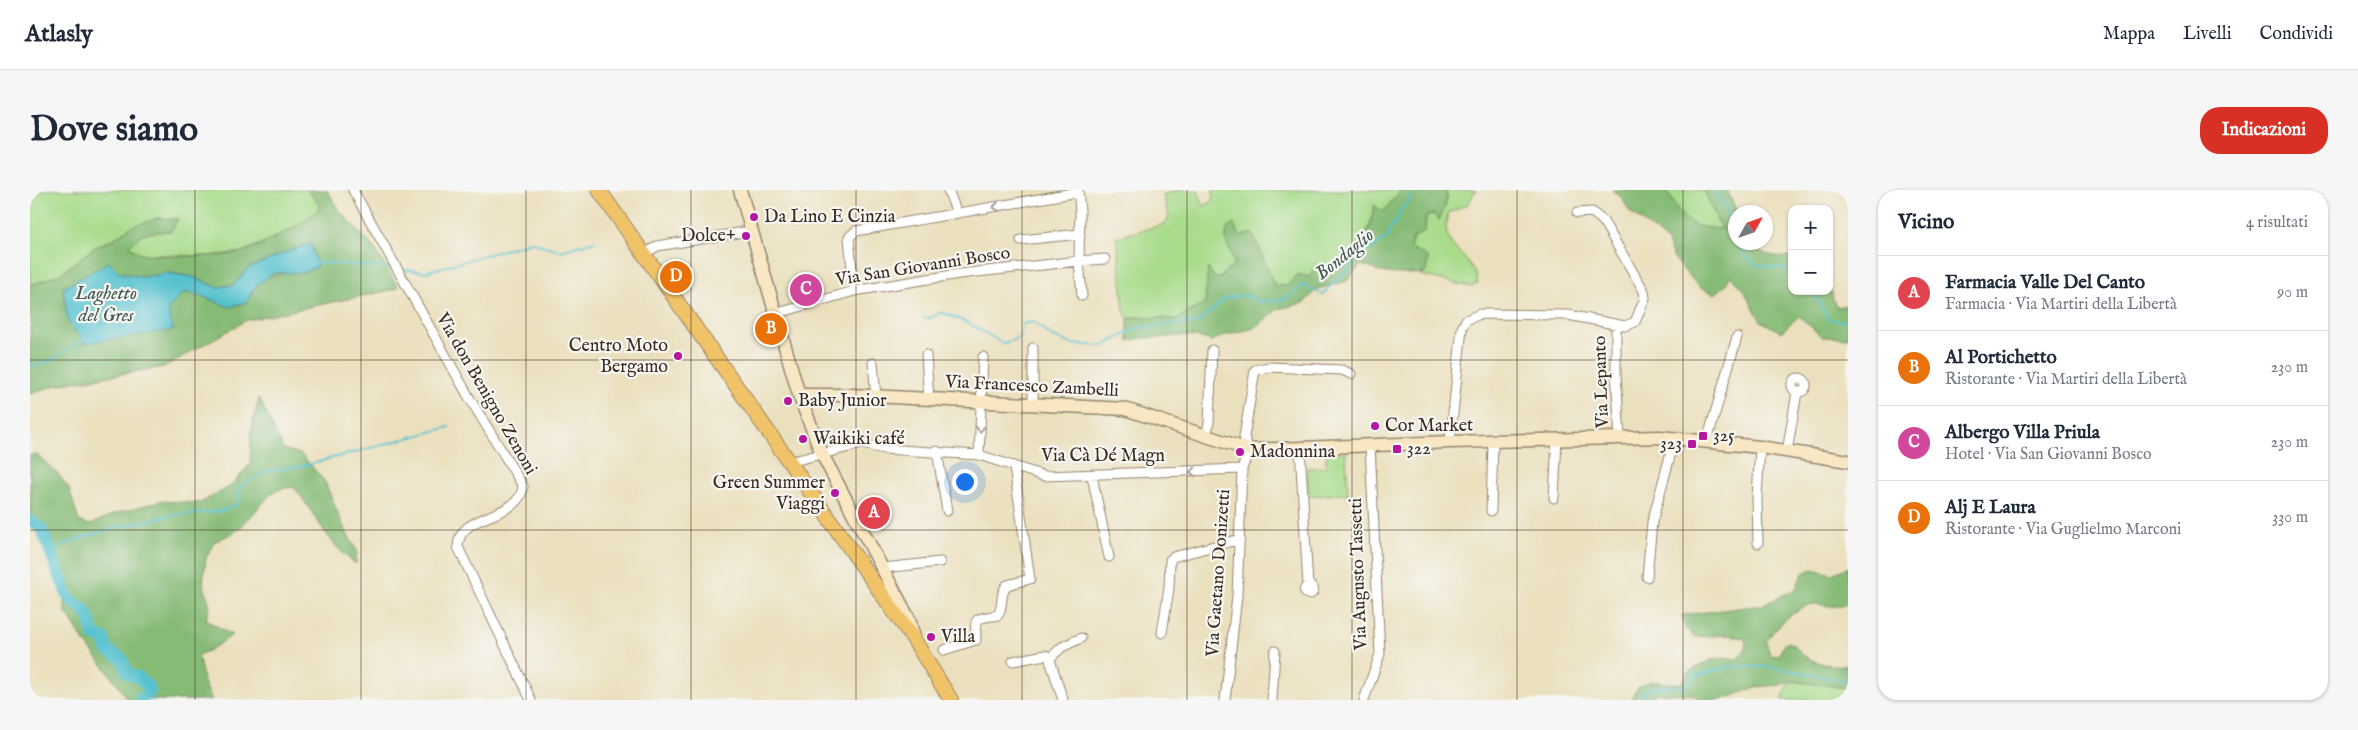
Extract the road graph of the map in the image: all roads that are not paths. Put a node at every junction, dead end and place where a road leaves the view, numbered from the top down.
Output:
1 (353, 190) edge
2 (599, 190) edge
3 (740, 190) edge
4 (948, 190) edge
5 (1078, 191) edge
6 (957, 213) junction
7 (1577, 213) dead end
8 (751, 231) junction
9 (1080, 234) junction
10 (1022, 240) dead end
11 (643, 255) junction
12 (1106, 259) dead end
13 (1079, 261) junction
14 (854, 291) junction
15 (1082, 296) dead end
16 (775, 314) junction
17 (1616, 324) junction
18 (1737, 337) dead end
19 (1033, 348) dead end
20 (1212, 350) dead end
21 (926, 355) dead end
22 (983, 357) dead end
23 (873, 363) dead end
24 (1351, 374) dead end
25 (1797, 392) dead end
26 (799, 395) junction
27 (876, 397) junction
28 (929, 400) junction
29 (980, 403) junction
30 (1033, 405) junction
31 (1206, 436) junction
32 (1620, 438) junction
33 (1675, 438) junction
34 (1556, 440) junction
35 (1705, 440) junction
36 (1450, 442) junction
37 (1493, 442) junction
38 (1370, 445) junction
39 (1300, 447) junction
40 (1760, 447) junction
41 (1249, 450) junction
42 (937, 451) junction
43 (1787, 452) junction
44 (822, 454) junction
45 (978, 455) junction
46 (1848, 461) edge
47 (789, 462) junction
48 (1014, 467) junction
49 (1242, 469) junction
50 (1092, 476) junction
51 (1554, 498) dead end
52 (947, 511) dead end
53 (1491, 511) dead end
54 (1240, 539) junction
55 (1758, 543) dead end
56 (1109, 557) dead end
57 (940, 562) dead end
58 (883, 568) junction
59 (1647, 577) dead end
60 (1308, 586) dead end
61 (896, 593) junction
62 (893, 609) junction
63 (1162, 633) dead end
64 (1081, 638) dead end
65 (914, 640) junction
66 (944, 650) dead end
67 (1274, 652) dead end
68 (1050, 658) junction
69 (1013, 661) dead end
70 (531, 700) edge
71 (951, 700) edge
72 (1063, 700) edge
73 (1225, 700) edge
74 (1272, 700) edge
75 (1364, 700) edge

1 - 70 street, Via don Benigno Zenoni
2 - 11 main road
3 - 8 main road
4 - 6 street
5 -> 6 street
5 - 9 street
6 - 14 street
7 - 17 street
8 - 11 street
8 - 16 main road
9 - 10 street
9 - 13 street
11 - 47 main road
12 - 13 street, Via San Giovanni Bosco
13 - 14 street, Via San Giovanni Bosco
13 - 15 street
14 - 16 street, Via San Giovanni Bosco
16 - 26 main road
17 - 32 street, Via Lepanto
17 - 36 street
18 - 35 street
19 - 30 street
20 - 31 street
21 - 28 street
22 - 29 street
23 - 27 street
24 - 41 street
25 - 43 street
26 - 27 main road, Via Francesco Zambelli
26 - 44 main road
27 - 28 main road, Via Francesco Zambelli
28 - 29 main road, Via Francesco Zambelli
29 - 30 main road, Via Francesco Zambelli
29 -> 45 street
30 - 31 main road, Via Francesco Zambelli
31 - 41 main road, Via Francesco Zambelli
32 - 33 main road, Via Francesco Zambelli
32 - 34 main road, Via Francesco Zambelli
33 - 35 main road, Via Francesco Zambelli
33 - 59 street
34 - 37 main road, Via Francesco Zambelli
34 - 51 street
35 - 40 main road, Via Francesco Zambelli
36 - 37 main road, Via Francesco Zambelli
36 - 38 main road, Via Francesco Zambelli
37 - 53 street
38 - 39 main road, Via Francesco Zambelli
38 - 75 street, Via Augusto Tassetti
39 - 41 main road, Via Francesco Zambelli
39 - 60 street
40 - 43 main road, Via Francesco Zambelli
40 - 55 street
41 - 49 street, Via Gaetano Donizetti
42 - 44 street, Via Cà Dé Magn
42 - 45 street, Via Cà Dé Magn
42 - 52 street
43 - 46 main road, Via Francesco Zambelli
44 - 47 street, Via Cà Dé Magn
44 - 58 main road
45 - 48 street, Via Cà Dé Magn
47 - 62 main road
48 - 50 street, Via Cà Dé Magn
48 - 66 street
49 -> 50 street, Via Cà Dé Magn
49 - 54 street, Via Gaetano Donizetti
50 - 56 street
54 - 63 street
54 - 73 street, Via Gaetano Donizetti
57 - 58 street
58 - 61 main road
61 - 62 main road
61 - 65 main road
62 - 65 main road
64 - 68 street
65 - 71 main road
67 - 74 street
68 - 69 street
68 - 72 street

